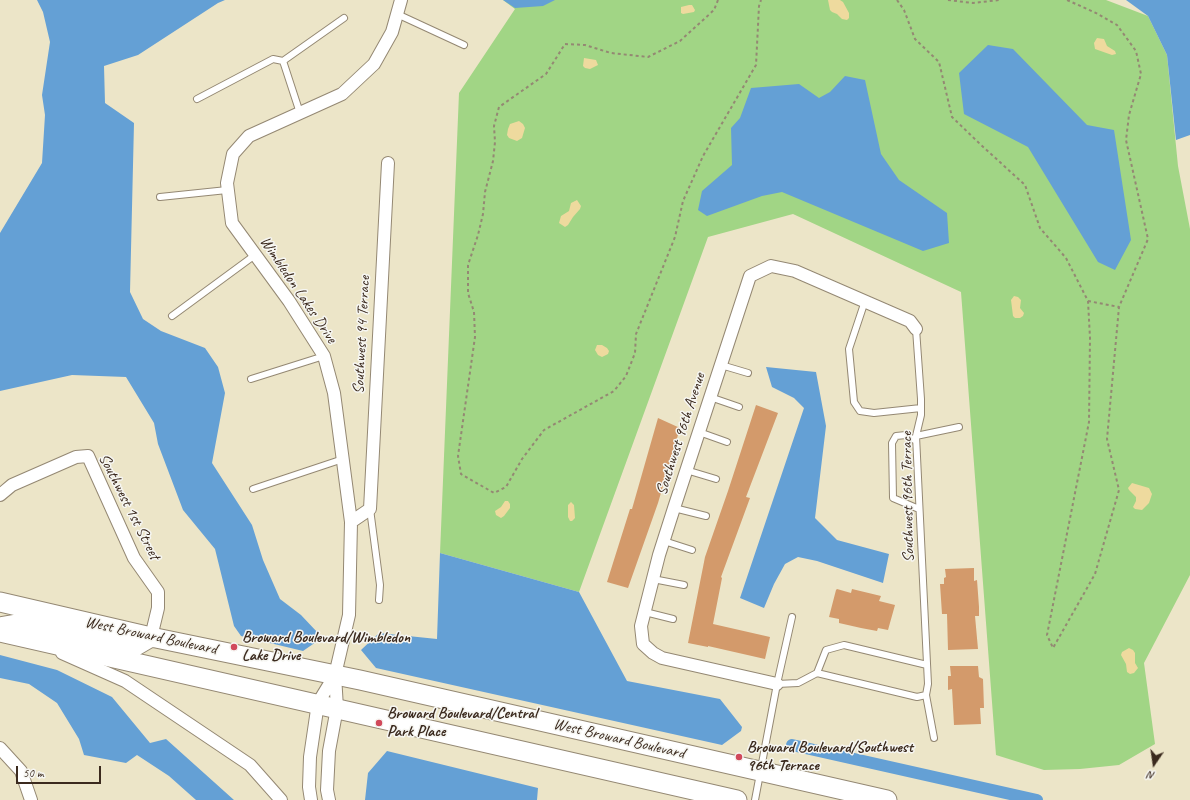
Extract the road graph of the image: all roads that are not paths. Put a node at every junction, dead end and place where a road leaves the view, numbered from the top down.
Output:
1 (401, 0) edge
2 (397, 14) junction
3 (344, 18) dead end
4 (464, 45) dead end
5 (283, 61) junction
6 (197, 99) dead end
7 (300, 113) junction
8 (388, 163) dead end
9 (227, 190) junction
10 (160, 197) dead end
11 (255, 255) junction
12 (865, 301) junction
13 (172, 316) dead end
14 (916, 329) joint
15 (324, 356) junction
16 (721, 365) junction
17 (748, 373) dead end
18 (250, 379) dead end
19 (710, 397) junction
20 (739, 407) dead end
21 (921, 408) junction
22 (959, 427) dead end
23 (699, 432) junction
24 (916, 438) junction
25 (727, 442) dead end
26 (343, 459) junction
27 (686, 470) junction
28 (716, 479) dead end
29 (253, 489) dead end
30 (0, 495) edge
31 (674, 508) junction
32 (919, 508) junction
33 (370, 509) junction
34 (706, 516) dead end
35 (351, 522) junction
36 (664, 541) junction
37 (692, 550) dead end
38 (653, 579) junction
39 (684, 585) dead end
40 (379, 600) dead end
41 (0, 602) edge
42 (645, 612) junction
43 (792, 618) dead end
44 (673, 619) dead end
45 (0, 627) edge
46 (0, 632) edge
47 (150, 637) junction
48 (32, 639) junction
49 (927, 665) junction
50 (816, 673) junction
51 (335, 675) junction
52 (777, 684) junction
53 (926, 695) junction
54 (318, 704) junction
55 (337, 708) junction
56 (934, 738) dead end
57 (0, 748) edge
58 (760, 772) junction
59 (31, 800) edge
60 (281, 800) edge
61 (312, 800) edge
62 (328, 800) edge
63 (738, 800) edge
64 (755, 800) edge
65 (887, 800) edge

1 - 2 street, Wimbledon Lakes Drive
2 - 4 lane
2 - 7 street, Wimbledon Lakes Drive
3 - 5 lane
5 - 6 lane
5 - 7 lane
7 - 9 street, Wimbledon Lakes Drive
8 - 33 street, Southwest 94 Terrace
9 - 10 lane
9 - 11 street, Wimbledon Lakes Drive
11 - 13 lane
11 - 15 street, Wimbledon Lakes Drive
12 - 14 street, Southwest 96th Avenue
12 - 16 street, Southwest 96th Avenue
12 - 21 lane
14 - 21 lane, Southwest 96th Terrace
15 - 18 lane
15 - 26 street, Wimbledon Lakes Drive
16 - 17 lane
16 - 19 street, Southwest 96th Avenue
19 - 20 lane
19 - 23 street, Southwest 96th Avenue
21 - 24 lane, Southwest 96th Terrace
22 - 24 lane
23 - 25 lane
23 - 27 street, Southwest 96th Avenue
24 - 32 lane, Southwest 96th Terrace
24 - 32 lane
26 - 29 lane
26 - 35 street, Wimbledon Lakes Drive
27 - 28 lane
27 - 31 street, Southwest 96th Avenue
30 - 47 street, Southwest 1st Street
31 - 34 lane
31 - 36 street, Southwest 96th Avenue
32 - 49 lane, Southwest 96th Terrace
33 - 35 street
33 - 40 lane, Southwest 94 Terrace
35 - 51 street, Wimbledon Lakes Drive
36 - 37 lane
36 - 38 street, Southwest 96th Avenue
38 - 39 lane
38 - 42 street, Southwest 96th Avenue
41 - 47 main road, West Broward Boulevard
42 - 44 lane
42 - 52 street, Southwest 96th Avenue
43 - 52 lane
45 - 47 main road
46 - 48 main road, West Broward Boulevard
47 - 51 main road, West Broward Boulevard
48 - 54 main road, West Broward Boulevard
48 - 60 street
49 - 50 lane
49 - 53 lane, Southwest 96th Terrace
50 - 52 lane
50 - 53 lane
51 - 54 street, Wimbledon Lakes Drive
51 - 55 street
51 - 58 main road, West Broward Boulevard
52 - 58 lane
53 - 56 lane, Southwest 96th Terrace
54 - 55 main road, West Broward Boulevard
54 - 61 street, Wimbledon Lakes Drive
55 - 62 street
55 - 63 main road, West Broward Boulevard
57 - 59 street
58 - 64 lane
58 - 65 main road, West Broward Boulevard

